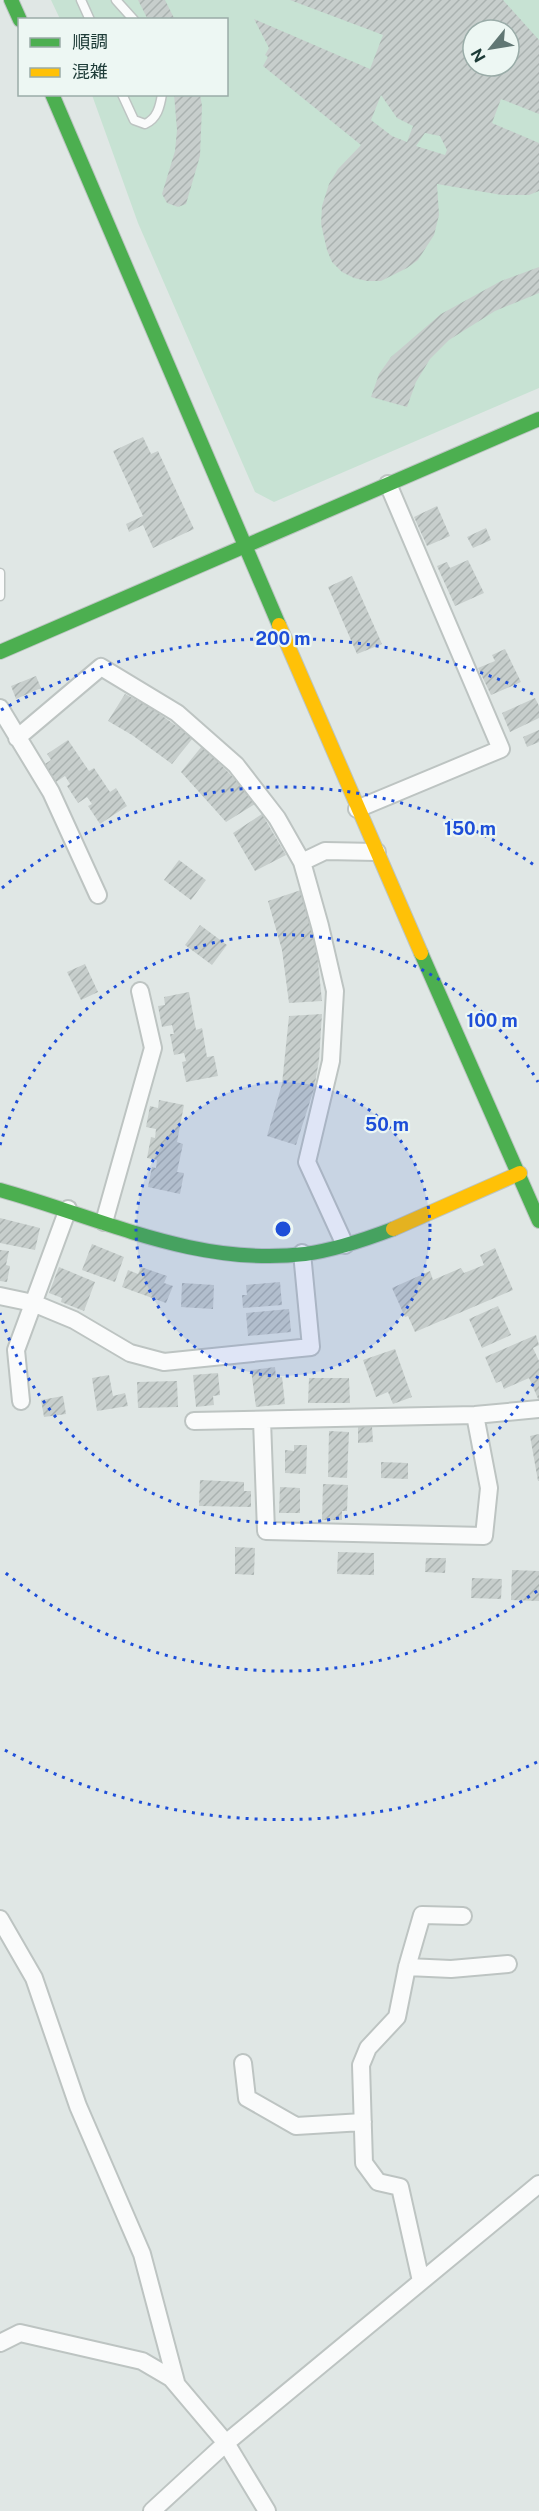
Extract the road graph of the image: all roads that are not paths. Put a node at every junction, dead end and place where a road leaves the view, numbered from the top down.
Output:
1 (11, 0) edge
2 (81, 0) edge
3 (116, 0) edge
4 (19, 18) edge
5 (89, 18) edge
6 (132, 18) edge
7 (53, 96) edge
8 (123, 96) edge
9 (162, 96) edge
10 (539, 419) edge
11 (388, 484) junction
12 (246, 546) junction
13 (0, 573) edge
14 (0, 596) edge
15 (0, 652) edge
16 (0, 708) edge
17 (17, 738) junction
18 (357, 808) junction
19 (377, 852) junction
20 (302, 862) junction
21 (98, 895) dead end
22 (140, 991) dead end
23 (520, 1173) junction
24 (0, 1190) edge
25 (68, 1209) junction
26 (539, 1221) edge
27 (104, 1222) junction
28 (345, 1245) junction
29 (302, 1253) junction
30 (0, 1296) edge
31 (33, 1303) junction
32 (21, 1401) dead end
33 (539, 1408) edge
34 (475, 1415) junction
35 (262, 1420) junction
36 (194, 1421) dead end
37 (463, 1916) dead end
38 (0, 1919) edge
39 (508, 1964) dead end
40 (407, 1967) junction
41 (243, 2063) dead end
42 (363, 2122) junction
43 (539, 2184) edge
44 (420, 2281) junction
45 (0, 2343) edge
46 (176, 2382) junction
47 (226, 2443) junction
48 (152, 2511) edge
49 (267, 2511) edge

1 - 4 street
2 - 5 lane
3 - 6 lane
7 - 12 street
8 - 9 lane
10 - 11 street
11 - 12 street
11 - 18 street
12 - 15 street
12 - 18 street
13 - 14 lane
16 - 17 street
17 - 20 street
17 - 21 street
18 - 19 street
19 - 20 street
19 - 23 street
20 - 28 street
22 - 27 street
23 - 26 street
23 - 28 street
24 - 25 street
25 - 27 street
25 - 31 street
27 - 29 street
28 - 29 street
29 - 31 street
30 - 31 street
31 - 32 street
33 - 34 street
34 - 35 street
34 - 35 street
35 - 36 street
37 - 40 street
38 - 46 street
39 - 40 street
40 - 42 street
41 - 42 street
42 - 44 street
43 - 44 street
44 - 47 street
45 - 46 street
46 - 47 street
47 - 48 street
47 - 49 street

